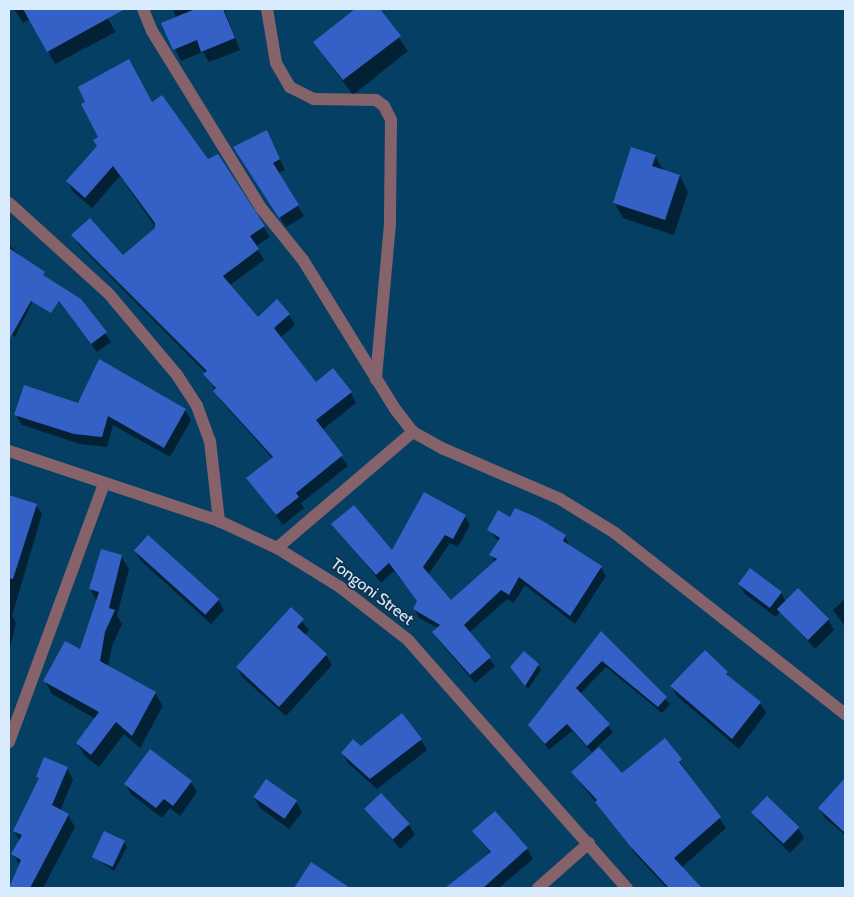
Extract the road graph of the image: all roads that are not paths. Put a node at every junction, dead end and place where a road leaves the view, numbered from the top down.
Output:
1 (143, 9) edge
2 (268, 9) edge
3 (9, 203) edge
4 (376, 379) junction
5 (413, 432) junction
6 (9, 451) edge
7 (104, 484) junction
8 (219, 520) junction
9 (277, 548) junction
10 (845, 714) edge
11 (9, 742) edge
12 (589, 843) junction
13 (538, 888) edge
14 (627, 888) edge

1 - 4 street
2 - 4 street
3 - 8 street
4 - 5 street
5 - 9 street
5 - 10 street
6 - 7 street, Tongoni Street
7 - 8 street, Tongoni Street
7 - 11 street
8 - 9 street, Tongoni Street
9 - 12 street, Tongoni Street
12 - 13 street
12 - 14 street, Tongoni Street

